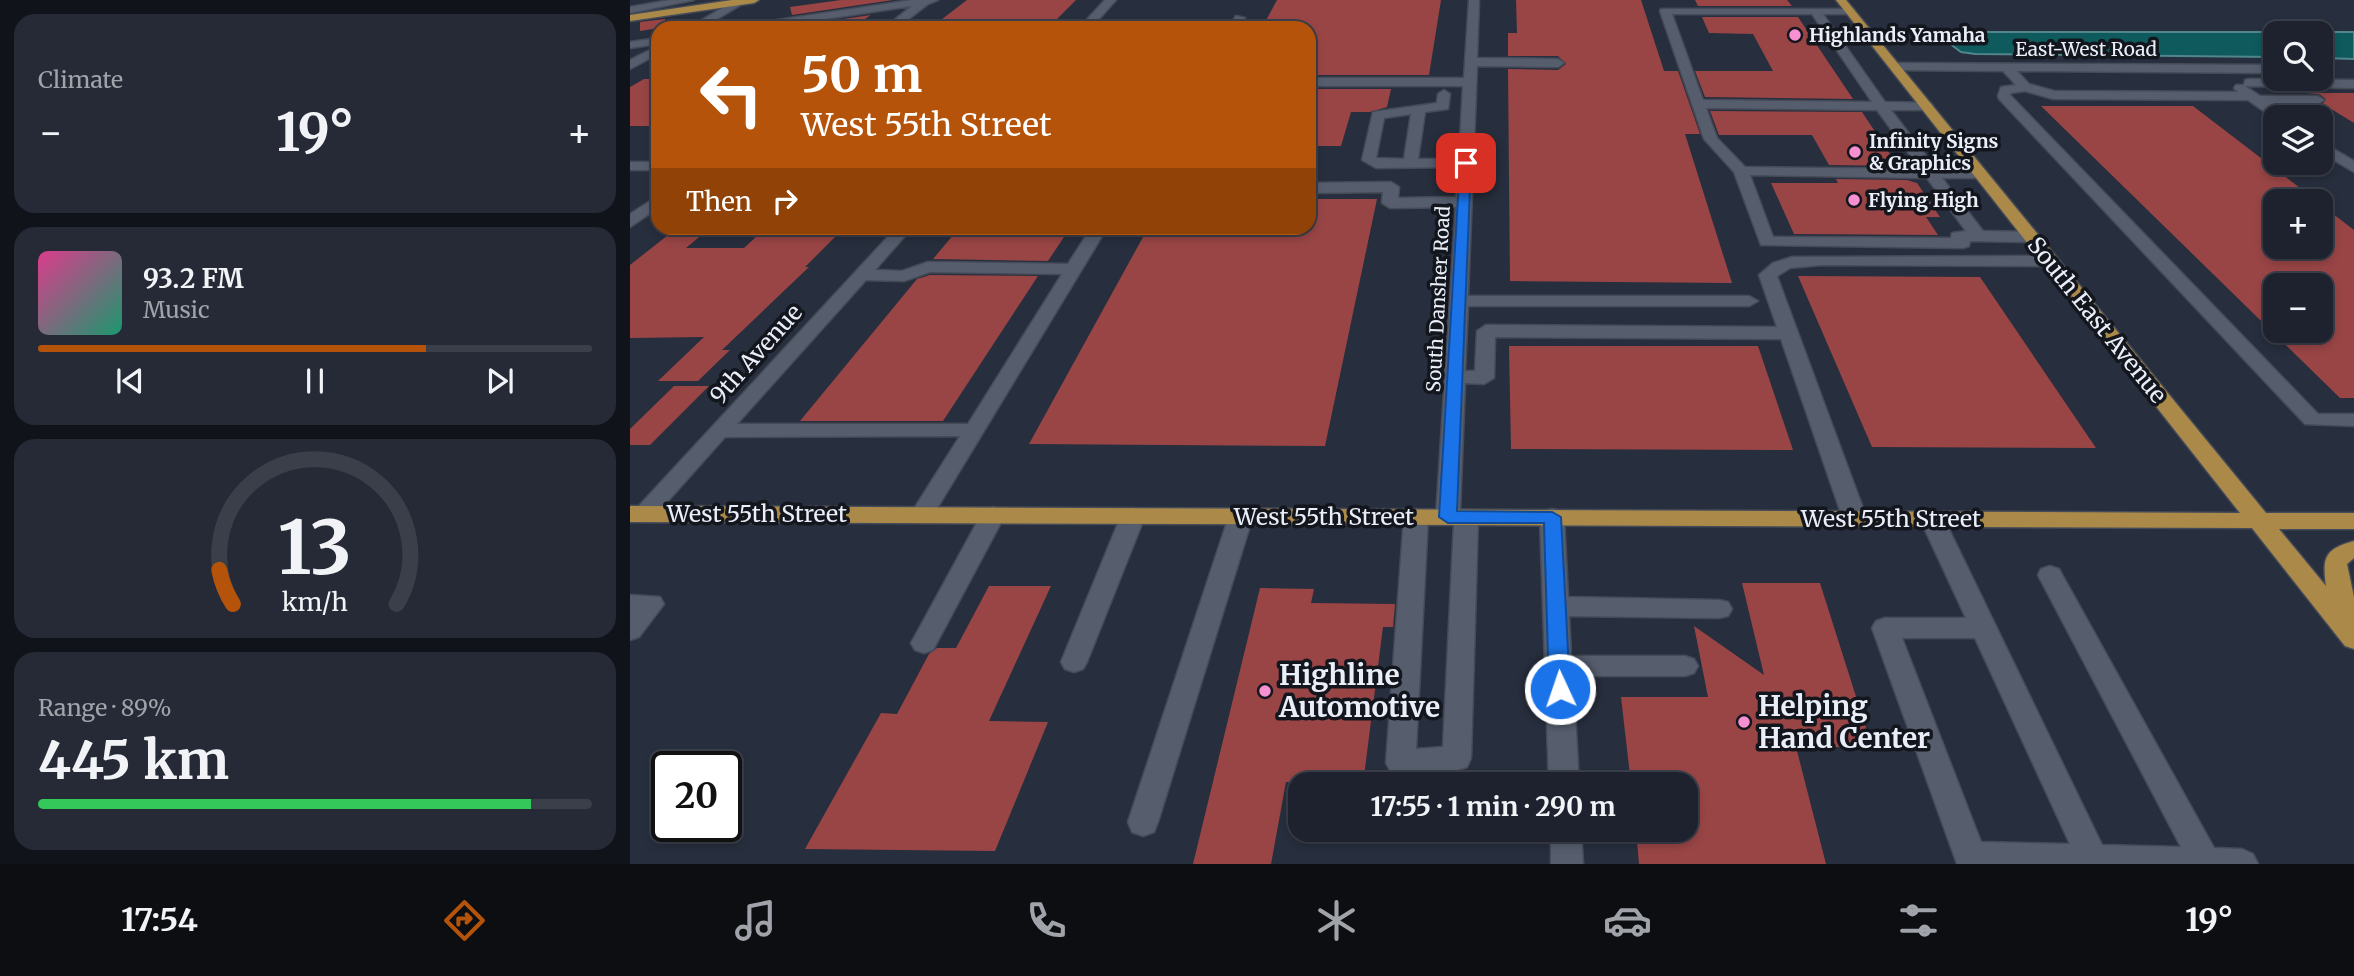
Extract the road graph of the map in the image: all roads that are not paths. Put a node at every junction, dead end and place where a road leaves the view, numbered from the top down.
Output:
1 (754, 0) edge
2 (929, 0) edge
3 (1111, 0) edge
4 (1474, 0) edge
5 (742, 1) edge
6 (689, 4) edge
7 (1845, 5) edge
8 (1812, 6) edge
9 (630, 10) edge
10 (630, 18) edge
11 (706, 21) edge
12 (790, 21) edge
13 (900, 21) edge
14 (1092, 21) edge
15 (651, 42) edge
16 (630, 45) edge
17 (651, 53) edge
18 (1471, 62) junction
19 (1558, 63) dead end
20 (630, 65) edge
21 (1896, 67) junction
22 (2007, 68) junction
23 (2213, 69) junction
24 (2263, 69) edge
25 (1316, 82) edge
26 (2233, 83) junction
27 (2354, 84) edge
28 (2025, 87) junction
29 (1469, 88) junction
30 (1316, 93) edge
31 (1444, 94) junction
32 (2254, 98) junction
33 (2318, 100) dead end
34 (1698, 104) junction
35 (2264, 105) edge
36 (1881, 106) junction
37 (1926, 106) junction
38 (1419, 108) junction
39 (2333, 154) edge
40 (1410, 163) junction
41 (1466, 163) junction
42 (630, 166) edge
43 (651, 166) edge
44 (2354, 169) edge
45 (1741, 171) junction
46 (1931, 173) junction
47 (1980, 174) junction
48 (1316, 188) edge
49 (1464, 202) junction
50 (651, 206) edge
51 (630, 222) edge
52 (898, 235) edge
53 (1095, 235) edge
54 (1978, 236) junction
55 (2031, 237) junction
56 (2050, 261) junction
57 (1073, 269) junction
58 (861, 275) junction
59 (1458, 301) junction
60 (1749, 301) dead end
61 (1788, 333) junction
62 (1455, 376) junction
63 (2354, 420) edge
64 (974, 430) junction
65 (719, 431) junction
66 (637, 514) edge
67 (922, 515) junction
68 (993, 515) junction
69 (1133, 516) junction
70 (1241, 516) junction
71 (1416, 517) junction
72 (1457, 517) junction
73 (1552, 517) junction
74 (1855, 519) junction
75 (1932, 519) junction
76 (2258, 520) junction
77 (2354, 520) edge
78 (2354, 549) edge
79 (2050, 575) dead end
80 (630, 604) edge
81 (1556, 606) junction
82 (1719, 610) dead end
83 (2354, 617) edge
84 (1984, 628) junction
85 (630, 630) edge
86 (2354, 639) edge
87 (924, 643) dead end
88 (1074, 663) dead end
89 (1559, 666) junction
90 (1685, 666) dead end
91 (1563, 772) edge
92 (1143, 822) dead end
93 (1566, 842) edge
94 (2094, 859) junction
95 (1972, 860) edge
96 (2220, 863) edge
97 (1567, 864) edge
98 (2242, 864) edge

1 - 5 main road
2 - 12 street
2 - 13 street
3 - 14 street
4 - 18 street, South Dansher Road
5 - 6 main road
5 - 11 street
6 - 9 street
6 - 10 main road
7 - 8 street
7 - 21 main road, South East Avenue
8 - 34 street
8 - 36 street
15 - 16 street
17 - 20 street
18 - 19 street
18 - 29 street, South Dansher Road
21 - 22 street, East-West Road
21 - 37 main road, South East Avenue
22 - 23 street, East-West Road
22 - 28 street
23 - 24 street, East-West Road
23 - 26 street
25 - 29 street
26 - 27 street
26 - 32 street
28 - 32 street
28 - 63 street
29 - 31 street
29 - 41 street, South Dansher Road
30 - 31 street
31 - 38 street
32 - 33 street
32 - 35 street
34 - 36 street
34 - 45 street
36 - 37 street
36 - 46 street
37 - 47 main road, South East Avenue
38 - 40 street
38 - 40 street
39 - 44 street
40 - 41 street
41 - 49 street, South Dansher Road
42 - 43 street
45 - 46 street
45 - 54 street
46 - 47 street
46 - 54 street
47 - 55 main road, South East Avenue
48 - 49 street
49 - 59 street, South Dansher Road
50 - 51 street
52 - 58 street, 9th Avenue
53 - 57 street
54 - 55 street
55 - 56 main road, South East Avenue
56 - 61 street
56 - 76 main road, South East Avenue
57 - 58 street
57 - 64 street
58 - 65 street, 9th Avenue
59 - 60 street
59 - 62 street, South Dansher Road
61 - 62 street
61 - 74 street
62 - 72 street, South Dansher Road
64 - 65 street
64 - 67 street
65 - 66 street, 9th Avenue
66 - 67 main road, West 55th Street
67 - 68 main road, West 55th Street
68 - 69 main road, West 55th Street
68 - 87 street
69 - 70 main road, West 55th Street
69 - 88 street
70 - 71 main road, West 55th Street
70 - 92 street
71 - 72 main road, West 55th Street
71 - 72 street, South Dansher Road
72 - 73 main road, West 55th Street
73 - 74 main road, West 55th Street
73 - 81 street
74 - 75 main road, West 55th Street
75 - 76 main road, West 55th Street
75 - 84 street
76 - 77 main road, West 55th Street
76 - 86 main road, South East Avenue
78 - 83 main road
79 - 96 street
80 - 85 street
81 - 82 street
81 - 89 street
84 - 94 street
84 - 95 street
89 - 90 street
89 - 91 street
93 - 97 street
94 - 95 street
94 - 96 street
96 - 98 street

